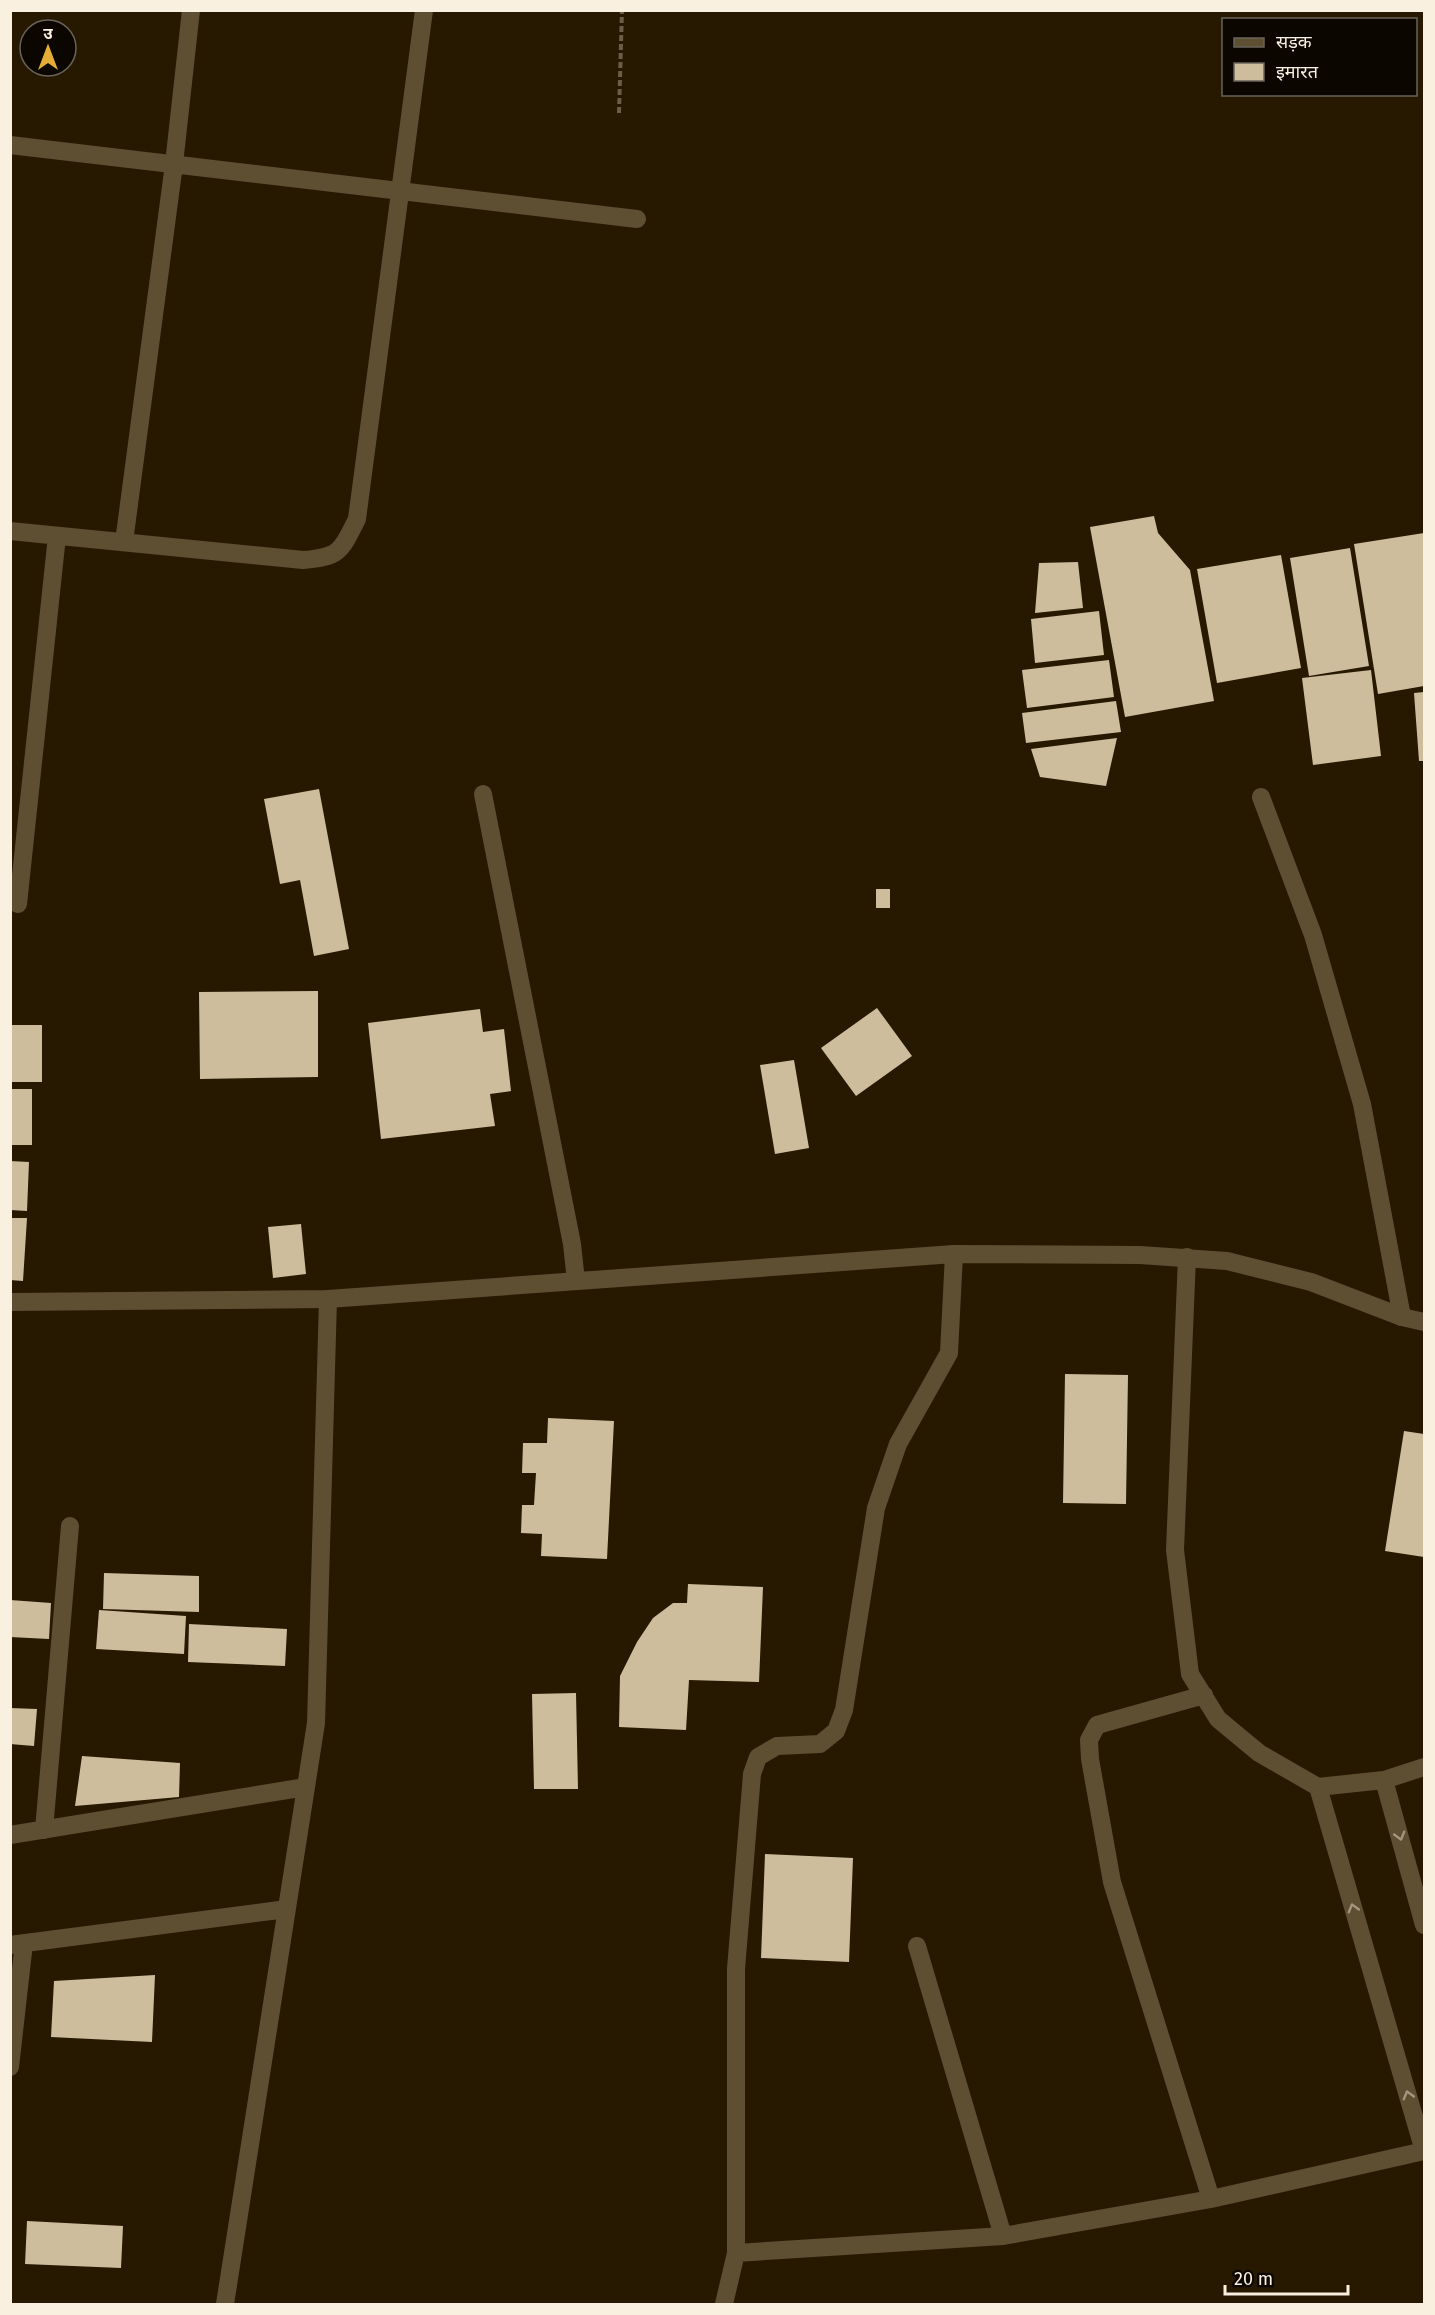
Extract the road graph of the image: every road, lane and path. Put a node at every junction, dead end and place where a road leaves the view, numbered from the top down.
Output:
1 (191, 10) edge
2 (424, 10) edge
3 (622, 10) edge
4 (619, 113) dead end
5 (10, 145) edge
6 (174, 164) junction
7 (402, 191) junction
8 (637, 219) dead end
9 (10, 531) edge
10 (57, 536) junction
11 (124, 542) junction
12 (483, 794) dead end
13 (1261, 796) dead end
14 (18, 903) dead end
15 (954, 1254) junction
16 (1186, 1257) junction
17 (576, 1281) junction
18 (328, 1299) junction
19 (10, 1302) edge
20 (1402, 1317) junction
21 (1425, 1322) edge
22 (70, 1526) dead end
23 (1204, 1695) junction
24 (1425, 1767) edge
25 (1384, 1780) junction
26 (306, 1787) junction
27 (1318, 1787) junction
28 (44, 1830) junction
29 (10, 1834) edge
30 (287, 1909) junction
31 (1425, 1925) edge
32 (17, 1944) edge
33 (917, 1946) dead end
34 (10, 2067) edge
35 (1424, 2151) edge
36 (1211, 2199) junction
37 (1002, 2236) junction
38 (736, 2253) junction
39 (225, 2304) edge
40 (724, 2304) edge

1 - 6 street
2 - 7 street
3 - 4 path
5 - 6 street
6 - 7 street
6 - 11 street
7 - 8 street
7 - 11 street
9 - 10 street
10 - 11 street
10 - 14 street
12 - 17 street
13 - 20 street
15 - 16 street
15 - 17 street
15 - 38 street
16 - 20 street
16 - 23 street
17 - 18 street
18 - 19 street
18 - 26 street
20 - 21 street
22 - 28 street
23 - 27 street
23 - 36 street
24 - 25 street
25 - 27 street
25 -> 31 street
26 - 28 street
26 - 30 street
35 -> 27 street
28 - 29 street
30 - 32 street
30 - 39 street
32 - 34 street
33 - 37 street
35 - 36 street
36 - 37 street
37 - 38 street
38 - 40 street

